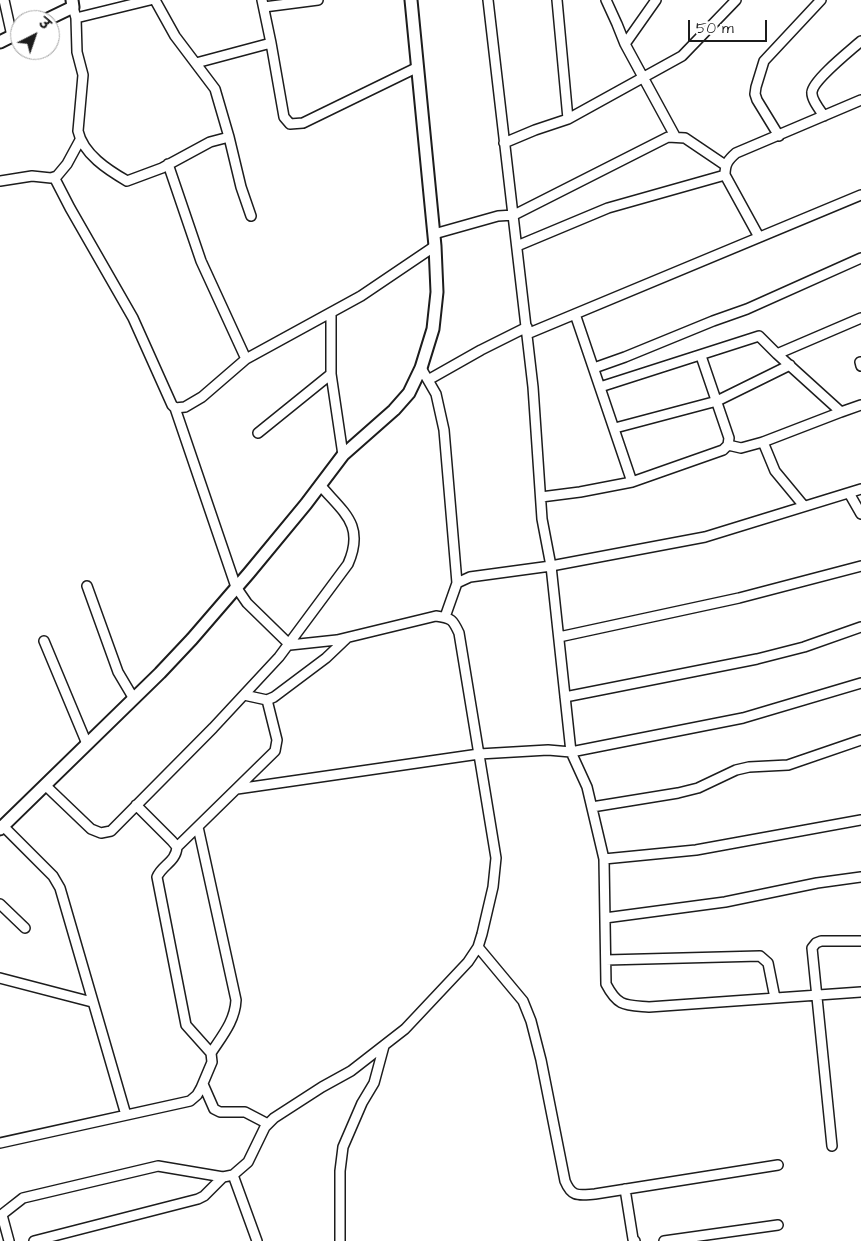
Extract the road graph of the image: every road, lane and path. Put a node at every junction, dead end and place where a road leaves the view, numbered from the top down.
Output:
1 (4, 0) edge
2 (150, 0) edge
3 (155, 0) edge
4 (318, 0) edge
5 (411, 0) edge
6 (488, 0) edge
7 (557, 0) edge
8 (606, 0) edge
9 (656, 0) edge
10 (736, 0) edge
11 (821, 0) edge
12 (263, 4) edge
13 (74, 8) edge
14 (60, 14) edge
15 (10, 17) edge
16 (861, 41) edge
17 (272, 43) junction
18 (625, 44) junction
19 (196, 63) junction
20 (418, 67) junction
21 (643, 79) junction
22 (861, 100) edge
23 (824, 116) junction
24 (568, 119) junction
25 (675, 136) junction
26 (779, 136) junction
27 (229, 137) junction
28 (80, 140) junction
29 (504, 143) junction
30 (168, 164) junction
31 (725, 165) junction
32 (725, 175) junction
33 (54, 177) junction
34 (0, 180) edge
35 (861, 195) edge
36 (514, 215) junction
37 (251, 216) dead end
38 (434, 234) junction
39 (759, 237) junction
40 (435, 246) junction
41 (517, 246) junction
42 (861, 258) edge
43 (331, 313) junction
44 (574, 314) junction
45 (861, 318) edge
46 (527, 330) junction
47 (777, 354) junction
48 (700, 356) junction
49 (246, 359) junction
50 (790, 365) junction
51 (421, 368) junction
52 (594, 368) junction
53 (331, 374) junction
54 (428, 380) junction
55 (600, 387) junction
56 (717, 401) junction
57 (861, 405) edge
58 (175, 408) junction
59 (841, 412) junction
60 (614, 428) junction
61 (258, 433) dead end
62 (763, 442) junction
63 (728, 444) junction
64 (343, 455) junction
65 (632, 482) junction
66 (320, 485) junction
67 (861, 489) edge
68 (849, 493) junction
69 (541, 497) junction
70 (804, 506) junction
71 (861, 514) edge
72 (551, 566) junction
73 (861, 566) edge
74 (457, 583) junction
75 (87, 586) dead end
76 (236, 587) junction
77 (445, 617) junction
78 (861, 627) edge
79 (559, 637) junction
80 (347, 638) junction
81 (44, 641) dead end
82 (290, 645) junction
83 (861, 683) edge
84 (244, 695) junction
85 (565, 697) junction
86 (134, 699) junction
87 (267, 700) junction
88 (861, 740) edge
89 (87, 744) junction
90 (572, 752) junction
91 (479, 754) junction
92 (45, 785) junction
93 (237, 789) junction
94 (136, 805) junction
95 (592, 808) junction
96 (861, 820) edge
97 (198, 827) junction
98 (2, 828) edge
99 (177, 848) junction
100 (604, 859) junction
101 (861, 877) edge
102 (0, 904) edge
103 (605, 918) junction
104 (25, 928) dead end
105 (861, 941) edge
106 (478, 948) junction
107 (606, 960) junction
108 (0, 978) edge
109 (861, 992) edge
110 (818, 995) junction
111 (775, 998) junction
112 (92, 1002) junction
113 (384, 1046) junction
114 (211, 1053) junction
115 (203, 1084) junction
116 (126, 1115) junction
117 (268, 1124) junction
118 (0, 1143) edge
119 (832, 1146) dead end
120 (778, 1165) dead end
121 (233, 1175) junction
122 (223, 1178) junction
123 (625, 1189) junction
124 (1, 1216) edge
125 (778, 1225) dead end
126 (730, 1236) edge
127 (634, 1240) edge
128 (681, 1240) edge
129 (9, 1241) edge
130 (34, 1241) edge
131 (257, 1241) edge
132 (340, 1241) edge
133 (664, 1241) edge

1 - 15 street
2 - 13 street
3 - 19 street
4 - 12 street
5 - 20 street
6 - 29 street
7 - 24 street
8 - 18 street
9 - 18 street
10 - 21 street
11 - 26 street
12 - 17 street
13 - 14 street
13 - 28 street
16 - 23 street
17 - 19 street
17 - 20 street
18 - 21 street
19 - 27 street
20 - 38 street
21 - 24 street
21 - 25 street
22 - 23 street
23 - 26 street
24 - 29 street
25 - 31 street
25 - 36 street
26 - 31 street
27 - 30 street
27 - 37 street
28 - 30 street
28 - 33 street
29 - 36 street
30 - 49 street
31 - 32 street
32 - 39 street
32 - 41 street
33 - 34 street
33 - 58 street
35 - 39 street
36 - 38 street
36 - 41 street
38 - 40 street
39 - 44 street
40 - 43 street
40 - 51 street
41 - 46 street
42 - 52 street
43 - 49 street
43 - 53 street
44 - 46 street
44 - 52 street
45 - 47 street
46 - 54 street
46 - 69 street
47 - 48 street
47 - 50 street
48 - 55 street
48 - 56 street
49 - 58 street
50 - 56 street
50 - 59 street
51 - 54 street
51 - 64 street
52 - 55 street
53 - 61 street
53 - 64 street
54 - 74 street
55 - 60 street
56 - 60 street
56 - 63 street
57 - 59 street
58 - 76 street
59 - 62 street
60 - 65 street
62 - 63 street
62 - 70 street
63 - 65 street
64 - 66 street
65 - 69 street
66 - 76 street
66 - 82 street
67 - 68 street
68 - 70 street
68 - 71 street
69 - 72 street
70 - 72 street
72 - 74 street
72 - 79 street
73 - 79 street
74 - 77 street
75 - 86 street
76 - 82 street
76 - 86 street
77 - 80 street
77 - 91 street
78 - 85 street
79 - 85 street
80 - 82 street
80 - 87 street
81 - 89 street
82 - 84 street
83 - 90 street
84 - 87 street
84 - 94 street
85 - 90 street
86 - 89 street
87 - 93 street
88 - 95 street
89 - 92 street
90 - 91 street
90 - 95 street
91 - 93 street
91 - 106 street
92 - 94 street
92 - 98 street
93 - 97 street
94 - 99 street
95 - 100 street
96 - 100 street
97 - 99 street
97 - 114 street
98 - 112 street
99 - 114 street
100 - 103 street
101 - 103 street
102 - 104 street
103 - 107 street
105 - 110 street
106 - 113 street
106 - 123 street
107 - 111 street
107 - 111 street
108 - 112 street
109 - 110 street
110 - 111 street
110 - 119 street
112 - 116 street
113 - 117 street
113 - 132 street
114 - 115 street
115 - 116 street
115 - 117 street
116 - 118 street
117 - 121 street
120 - 123 street
121 - 122 street
121 - 131 street
122 - 124 street
122 - 130 street
123 - 127 street
124 - 129 street
125 - 126 street
126 - 128 street
128 - 133 street

